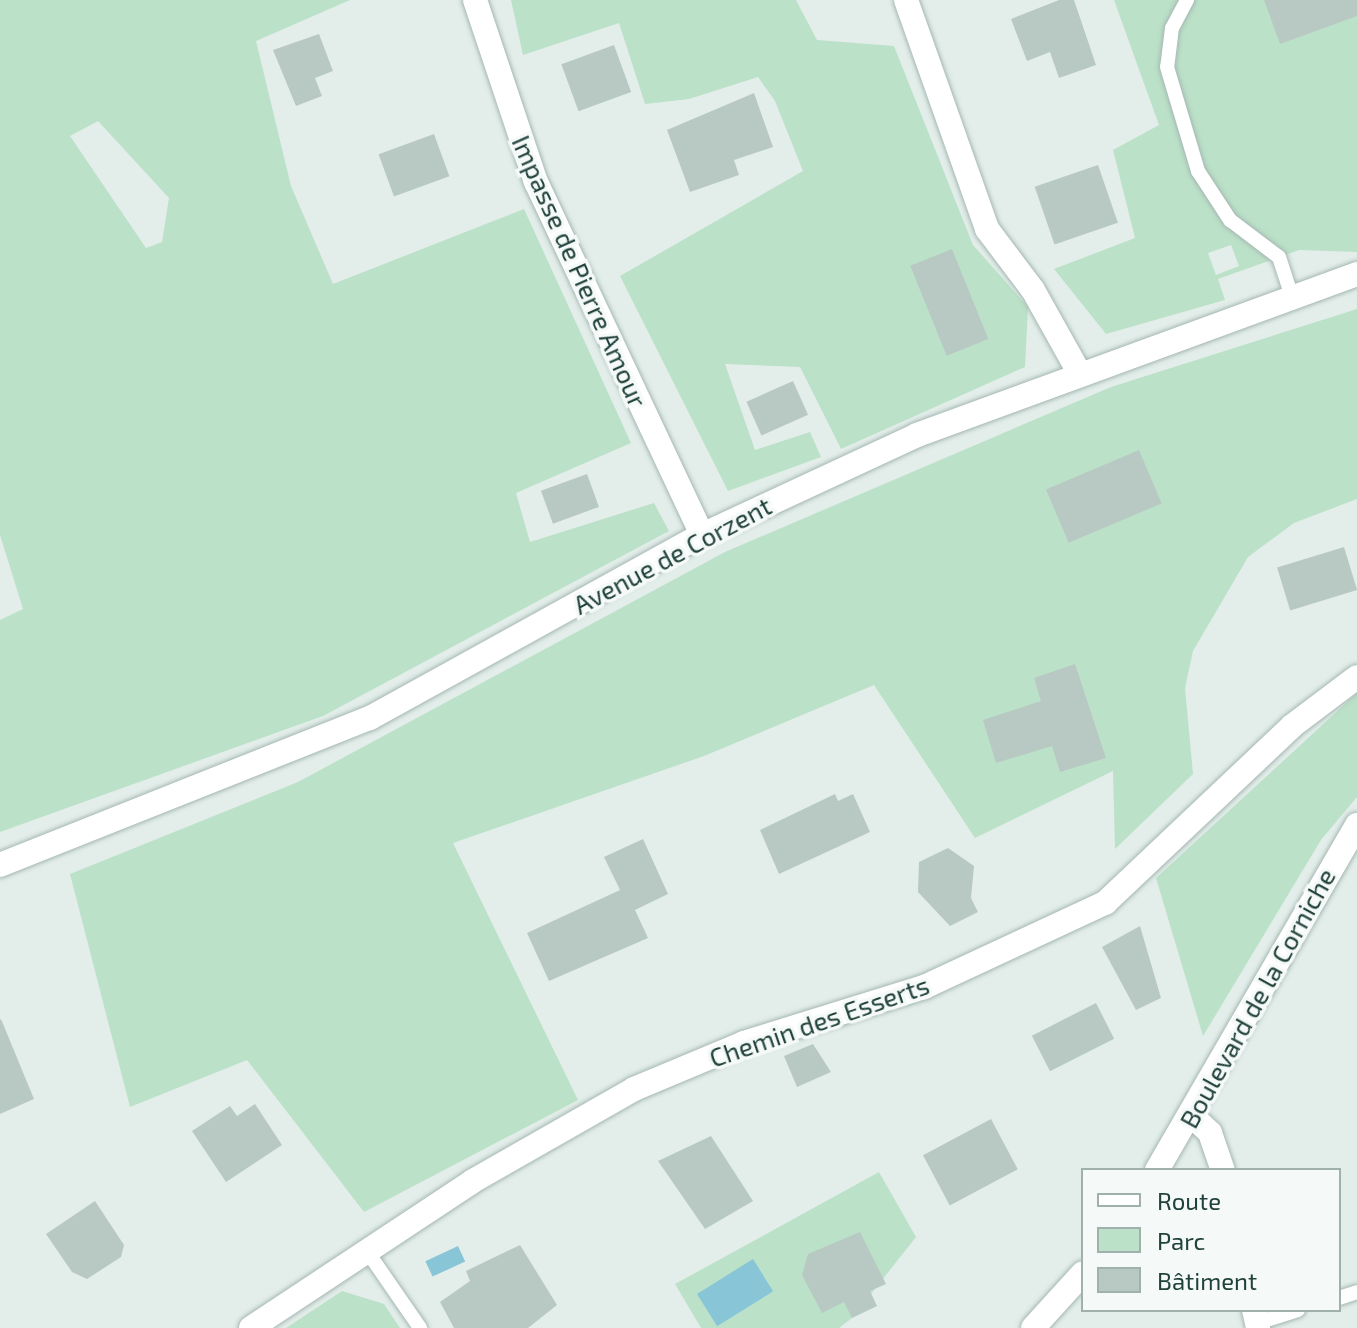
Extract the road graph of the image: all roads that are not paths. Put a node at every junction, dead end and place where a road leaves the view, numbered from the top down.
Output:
1 (475, 0) edge
2 (906, 0) edge
3 (1187, 0) edge
4 (1357, 274) edge
5 (1292, 297) junction
6 (1080, 374) junction
7 (702, 535) junction
8 (1357, 677) edge
9 (1357, 825) edge
10 (0, 865) edge
11 (1191, 1115) junction
12 (1158, 1168) edge
13 (1222, 1168) edge
14 (369, 1254) junction
15 (1081, 1275) edge
16 (1290, 1312) edge
17 (1256, 1320) edge
18 (251, 1328) edge
19 (420, 1328) edge
20 (1033, 1328) edge

1 - 7 street, Impasse de Pierre Amour
2 - 6 street
3 - 5 lane
4 - 5 street, Avenue de Corzent
5 - 6 street, Avenue de Corzent
6 - 7 street, Avenue de Corzent
7 - 10 street, Avenue de Corzent
8 - 14 street, Chemin des Esserts
9 - 11 street, Boulevard de la Corniche
11 - 12 street, Boulevard de la Corniche
11 - 13 street
14 - 18 street, Chemin des Esserts
14 - 19 lane
15 - 20 street
16 - 17 lane

